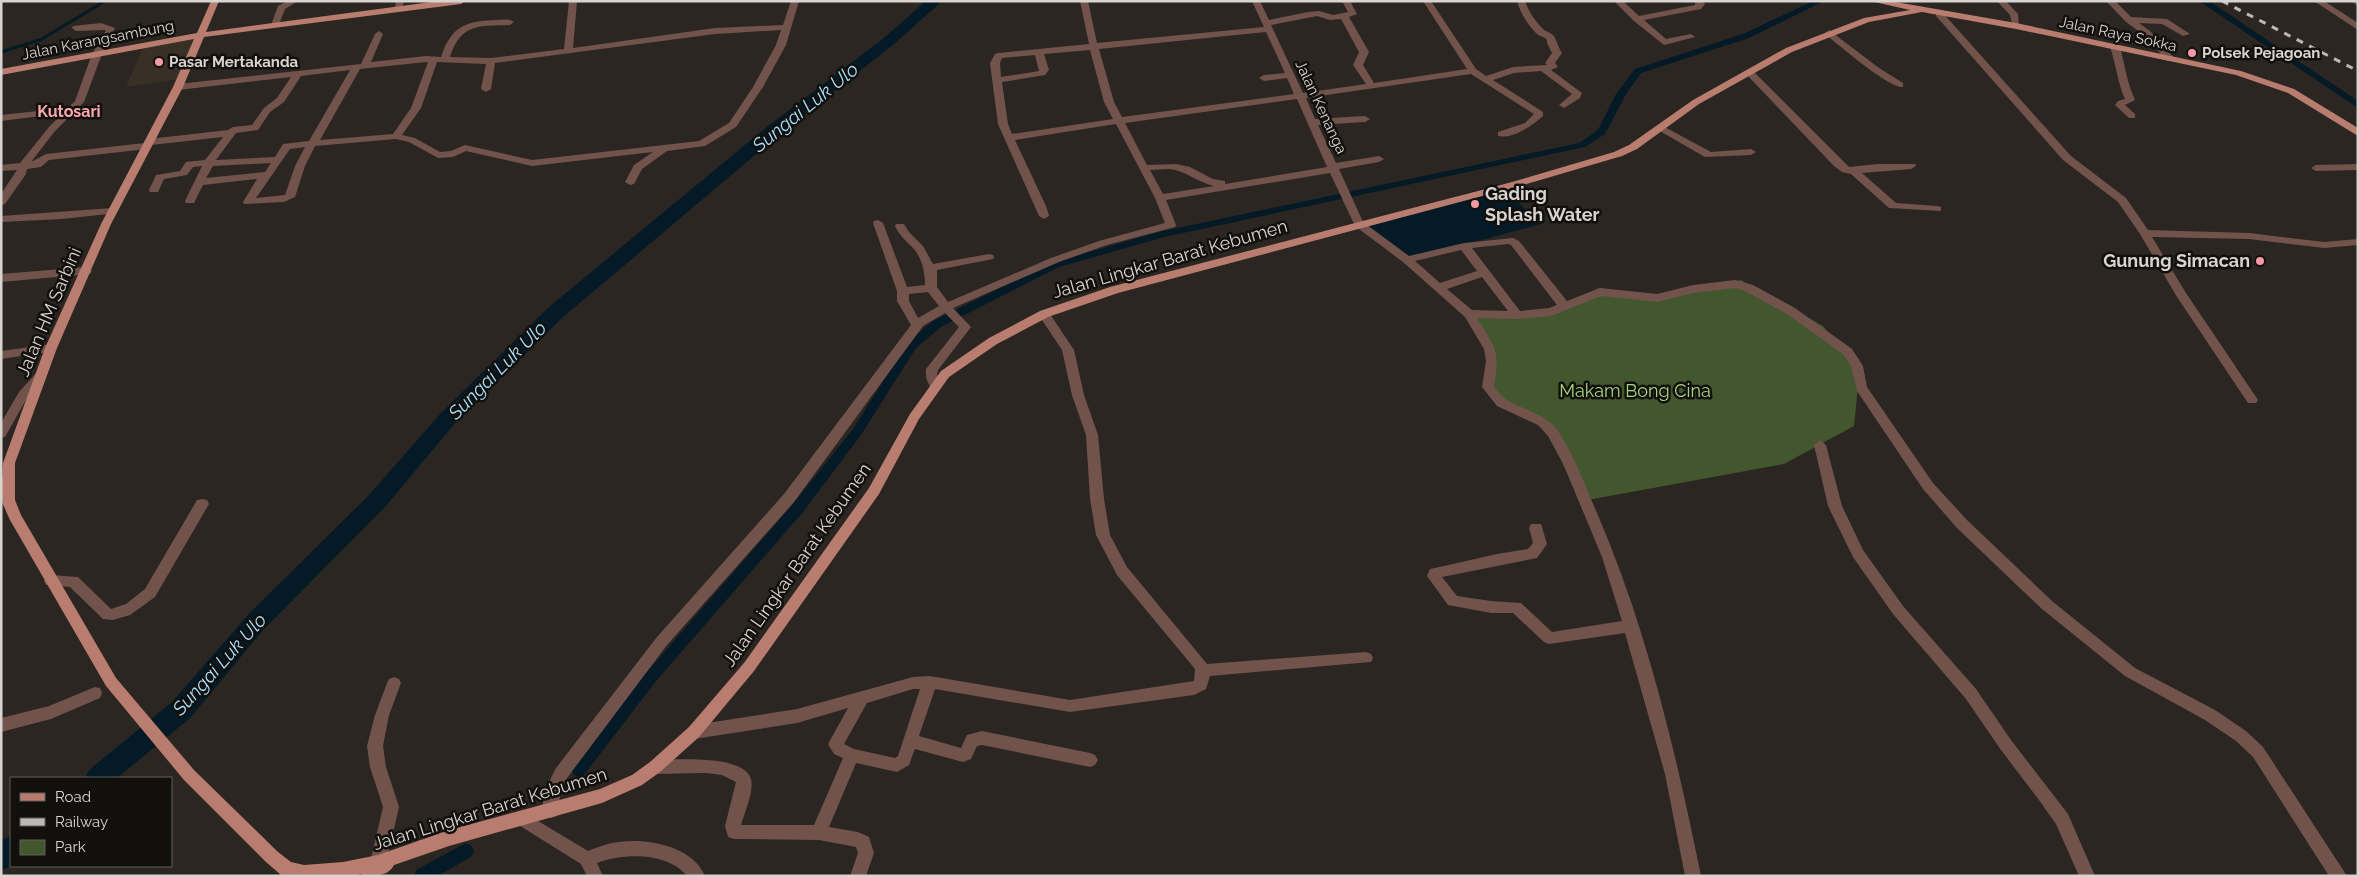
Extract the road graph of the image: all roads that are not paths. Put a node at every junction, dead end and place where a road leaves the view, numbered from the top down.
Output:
1 (215, 1) edge
2 (294, 1) edge
3 (461, 1) edge
4 (573, 1) edge
5 (796, 1) edge
6 (1084, 1) edge
7 (1256, 1) edge
8 (1346, 1) edge
9 (1427, 1) edge
10 (1521, 1) edge
11 (1618, 1) edge
12 (1699, 1) edge
13 (1874, 1) edge
14 (2001, 1) edge
15 (2110, 1) edge
16 (2318, 1) edge
17 (400, 5) edge
18 (1897, 10) junction
19 (1918, 10) joint
20 (1939, 14) junction
21 (1343, 15) junction
22 (1636, 19) junction
23 (2128, 20) junction
24 (510, 22) dead end
25 (275, 25) junction
26 (1268, 26) junction
27 (2016, 26) junction
28 (786, 27) junction
29 (2358, 27) edge
30 (76, 28) dead end
31 (1829, 33) junction
32 (200, 34) junction
33 (379, 34) dead end
34 (2186, 34) dead end
35 (1691, 37) dead end
36 (1093, 45) junction
37 (2115, 47) junction
38 (568, 51) junction
39 (1038, 51) junction
40 (97, 54) junction
41 (434, 59) junction
42 (445, 59) junction
43 (2170, 59) junction
44 (491, 60) junction
45 (361, 66) junction
46 (1543, 68) junction
47 (1472, 71) junction
48 (1, 72) edge
49 (1749, 72) junction
50 (297, 74) junction
51 (1290, 75) junction
52 (1264, 78) dead end
53 (1485, 79) junction
54 (998, 80) junction
55 (1900, 85) dead end
56 (178, 87) junction
57 (1372, 87) junction
58 (486, 89) dead end
59 (1300, 95) junction
60 (1564, 105) dead end
61 (38, 114) dead end
62 (2132, 116) dead end
63 (1, 118) edge
64 (1365, 119) dead end
65 (1119, 121) junction
66 (1312, 122) junction
67 (1661, 128) junction
68 (230, 133) junction
69 (2358, 133) edge
70 (1501, 134) dead end
71 (396, 136) junction
72 (1009, 138) junction
73 (148, 144) junction
74 (311, 144) junction
75 (666, 148) junction
76 (1751, 152) dead end
77 (1379, 159) dead end
78 (278, 160) junction
79 (208, 164) junction
80 (23, 166) junction
81 (1911, 166) dead end
82 (2358, 167) edge
83 (1, 168) edge
84 (1145, 168) junction
85 (1333, 168) junction
86 (2316, 168) dead end
87 (1854, 171) junction
88 (265, 175) junction
89 (200, 182) junction
90 (630, 182) dead end
91 (1240, 184) junction
92 (154, 190) dead end
93 (1160, 198) junction
94 (190, 201) dead end
95 (1, 202) edge
96 (1937, 209) dead end
97 (113, 211) junction
98 (1044, 216) dead end
99 (1, 219) edge
100 (878, 223) dead end
101 (1359, 224) junction
102 (900, 226) dead end
103 (2145, 232) junction
104 (2358, 242) edge
105 (1464, 246) junction
106 (989, 258) dead end
107 (1407, 260) junction
108 (930, 268) junction
109 (86, 270) junction
110 (1484, 272) junction
111 (1, 278) edge
112 (931, 288) junction
113 (1437, 288) junction
114 (903, 290) junction
115 (1565, 307) junction
116 (948, 310) junction
117 (1044, 314) junction
118 (1469, 314) junction
119 (1518, 316) junction
120 (920, 323) junction
121 (51, 348) junction
122 (1, 355) edge
123 (41, 375) junction
124 (936, 386) junction
125 (2252, 400) dead end
126 (1, 434) edge
127 (1820, 445) dead end
128 (202, 504) dead end
129 (1536, 528) dead end
130 (51, 581) junction
131 (1630, 626) junction
132 (1366, 658) dead end
133 (1204, 670) junction
134 (930, 682) junction
135 (394, 683) dead end
136 (95, 693) dead end
137 (862, 697) junction
138 (1, 725) edge
139 (694, 732) junction
140 (910, 741) junction
141 (852, 755) junction
142 (1090, 760) dead end
143 (655, 767) junction
144 (224, 811) joint
145 (551, 811) junction
146 (523, 819) junction
147 (819, 833) junction
148 (587, 859) junction
149 (373, 870) edge
150 (304, 874) edge
151 (595, 876) edge
152 (697, 876) edge
153 (858, 876) edge
154 (1693, 876) edge
155 (2087, 876) edge
156 (2339, 876) edge

1 - 32 main road, Jalan HM Sarbini
2 - 25 street
3 - 17 main road, Jalan Karangsambung
4 - 38 street
5 - 28 street
6 - 36 street
7 - 26 street, Jalan Kenanga
8 - 21 street
9 - 47 street
10 - 46 street
11 - 22 street
12 - 22 street
13 - 18 main road
14 - 27 street
15 - 23 street
16 - 29 street
17 - 25 main road, Jalan Karangsambung
18 - 19 main road, Jalan Lingkar Barat Kebumen
18 - 31 main road, Jalan Lingkar Barat Kebumen
19 - 20 main road, Jalan Raya Sokka
20 - 27 main road, Jalan Raya Sokka
20 - 103 street
21 - 26 street
21 - 57 street
22 - 35 street
23 - 34 street
23 - 43 street
24 - 42 street
25 - 32 main road, Jalan Karangsambung
26 - 36 street
26 - 51 street, Jalan Kenanga
27 - 37 main road, Jalan Raya Sokka
28 - 38 street
28 - 75 street
30 - 40 street
31 - 49 main road, Jalan Lingkar Barat Kebumen
31 - 55 street
32 - 40 main road, Jalan Karangsambung
32 - 56 main road, Jalan HM Sarbini
33 - 45 street
36 - 39 street
36 - 65 street
37 - 43 main road, Jalan Raya Sokka
37 - 62 street
38 - 44 street
39 - 54 street
39 - 54 street
40 - 48 main road, Jalan Karangsambung
40 - 80 street
41 - 42 street
41 - 45 street
41 - 71 street
42 - 44 street
43 - 69 main road, Jalan Raya Sokka
44 - 58 street
45 - 50 street
45 - 74 street
46 - 53 street
46 - 60 street
47 - 53 street
47 - 57 street
49 - 67 main road, Jalan Lingkar Barat Kebumen
49 - 87 street
50 - 56 street
50 - 68 street
51 - 52 street
51 - 59 street, Jalan Kenanga
53 - 70 street
54 - 72 street
56 - 73 main road, Jalan HM Sarbini
57 - 59 street
59 - 65 street
59 - 66 street, Jalan Kenanga
61 - 63 street
64 - 66 street
65 - 72 street
65 - 84 street
66 - 85 street, Jalan Kenanga
67 - 76 street
67 - 101 main road, Jalan Lingkar Barat Kebumen
68 - 73 street
68 - 79 street
71 - 74 street
71 - 75 street
72 - 98 street
73 - 80 street
73 - 97 main road, Jalan HM Sarbini
74 - 78 street
74 - 88 street
75 - 90 street
77 - 85 street
78 - 79 street
78 - 88 street
79 - 89 street
79 - 92 street
80 - 83 street
80 - 95 street
81 - 87 street
82 - 86 street
84 - 91 street
84 - 93 street
85 - 91 street
85 - 101 street, Jalan Kenanga
87 - 96 street
88 - 89 street
89 - 94 street
91 - 93 street
93 - 116 street
97 - 99 street
97 - 109 main road, Jalan HM Sarbini
100 - 114 street
101 - 107 street
101 - 117 main road, Jalan Lingkar Barat Kebumen
102 - 108 street
103 - 104 street
103 - 125 street
105 - 107 street
105 - 110 street
105 - 115 street
106 - 108 street
107 - 113 street
108 - 112 street
109 - 111 street
109 - 121 main road, Jalan HM Sarbini
110 - 113 street
110 - 119 street
112 - 114 street
112 - 116 street
113 - 118 street
114 - 120 street
115 - 119 street
115 - 156 street
116 - 120 street
116 - 124 street
117 - 124 main road, Jalan Lingkar Barat Kebumen
117 - 133 street
118 - 119 street
118 - 131 street
120 - 145 street
121 - 122 street
121 - 123 main road, Jalan HM Sarbini
123 - 126 street
123 - 130 main road, Jalan HM Sarbini
124 - 139 main road, Jalan Lingkar Barat Kebumen
127 - 155 street
128 - 130 street
129 - 131 street
130 - 144 main road, Jalan HM Sarbini
131 - 154 street
132 - 133 street
133 - 134 street
134 - 137 street
134 - 140 street
135 - 149 street
136 - 138 street
137 - 139 street
137 - 141 street
139 - 143 main road, Jalan Lingkar Barat Kebumen
140 - 141 street
140 - 142 street
141 - 147 street
143 - 145 main road, Jalan Lingkar Barat Kebumen
143 - 147 street
144 - 150 main road, Jalan Lingkar Barat Kebumen
145 - 146 main road, Jalan Lingkar Barat Kebumen
146 - 148 street
146 - 149 main road, Jalan Lingkar Barat Kebumen
147 - 153 street
148 - 151 street
148 - 152 street
149 - 150 main road, Jalan Lingkar Barat Kebumen

